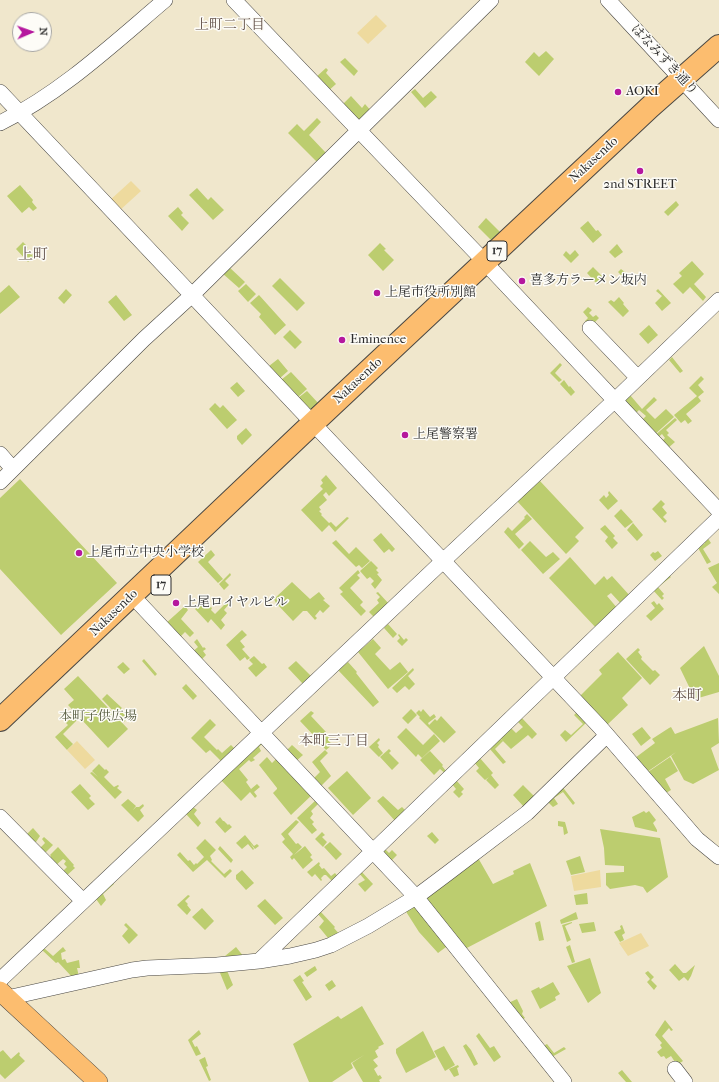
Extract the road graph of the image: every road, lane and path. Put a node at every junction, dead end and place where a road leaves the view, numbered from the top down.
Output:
1 (165, 0) edge
2 (234, 0) edge
3 (491, 0) edge
4 (608, 0) edge
5 (719, 46) edge
6 (719, 62) edge
7 (685, 83) junction
8 (0, 92) edge
9 (20, 113) junction
10 (719, 120) edge
11 (0, 123) edge
12 (359, 130) junction
13 (488, 266) junction
14 (191, 296) junction
15 (719, 300) edge
16 (590, 328) dead end
17 (638, 378) junction
18 (614, 401) junction
19 (318, 429) junction
20 (0, 454) edge
21 (14, 469) junction
22 (0, 482) edge
23 (719, 511) edge
24 (719, 518) edge
25 (443, 561) junction
26 (140, 604) junction
27 (554, 678) junction
28 (0, 720) edge
29 (262, 733) junction
30 (607, 735) junction
31 (0, 736) edge
32 (0, 817) edge
33 (374, 852) junction
34 (719, 857) edge
35 (416, 897) junction
36 (83, 901) junction
37 (259, 961) junction
38 (0, 980) edge
39 (4, 995) edge
40 (675, 1069) dead end
41 (98, 1082) edge
42 (564, 1082) edge
43 (685, 1082) edge

1 - 9 street
2 - 12 street
3 - 12 street
4 - 7 street, はなみずき通り
5 - 7 highway, Nakasendo / 17
6 - 7 highway, Nakasendo / 17
7 - 10 street, はなみずき通り
7 - 13 highway, Nakasendo / 17
8 - 9 street
9 - 11 street
9 - 14 street
12 - 13 street
12 - 14 street
13 - 18 street
13 - 19 highway, Nakasendo / 17
14 - 19 street
14 - 21 street
15 - 17 street
16 - 17 street
17 - 18 street
18 - 23 street
18 - 25 street
19 - 25 street
19 - 26 highway, Nakasendo / 17
19 - 28 highway, Nakasendo / 17
20 - 21 street
21 - 22 street
24 - 27 street
25 - 27 street
25 - 29 street
26 - 29 street
26 - 31 highway, Nakasendo / 17
27 - 30 street
27 - 33 street
29 - 33 street
29 - 36 street
30 - 34 street
30 - 35 street
32 - 36 street
33 - 35 street
33 - 37 street
35 - 37 street
35 - 42 street
36 - 38 street
37 - 39 street
39 - 41 main road
40 - 43 street

